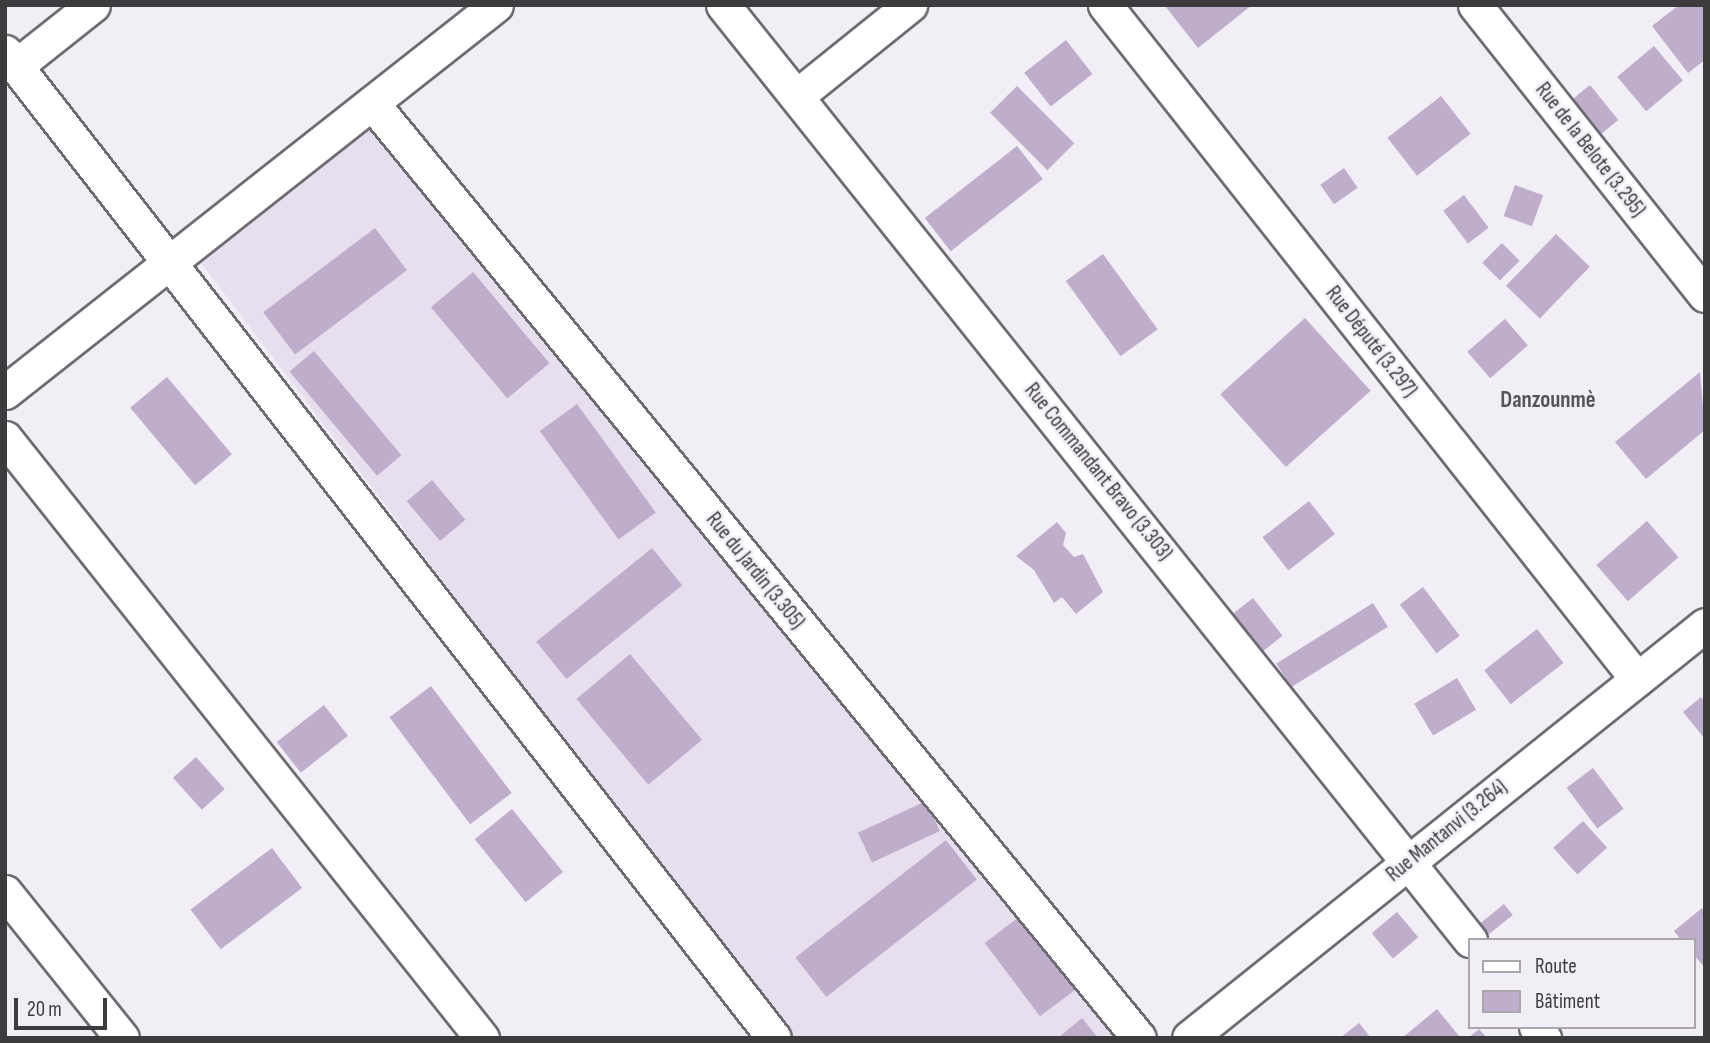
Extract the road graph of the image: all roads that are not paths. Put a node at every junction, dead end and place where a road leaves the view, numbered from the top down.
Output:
1 (93, 5) edge
2 (496, 5) edge
3 (723, 5) edge
4 (910, 5) edge
5 (1105, 5) edge
6 (1475, 5) edge
7 (11, 59) edge
8 (798, 95) junction
9 (372, 103) junction
10 (169, 265) junction
11 (1705, 295) edge
12 (5, 392) edge
13 (5, 438) edge
14 (1705, 625) edge
15 (1637, 679) junction
16 (1410, 861) junction
17 (5, 892) edge
18 (1468, 938) edge
19 (122, 1038) edge
20 (482, 1038) edge
21 (774, 1038) edge
22 (1139, 1038) edge
23 (1189, 1038) edge

1 - 7 street
2 - 9 street
3 - 8 street, Rue Commandant Bravo (3.303)
4 - 8 street
5 - 15 street, Rue Député (3.297)
6 - 11 street, Rue de la Belote (3.295)
7 - 10 street
8 - 16 street, Rue Commandant Bravo (3.303)
9 - 10 street
9 - 22 street, Rue du Jardin (3.305)
10 - 12 street
10 - 21 street
13 - 20 street
14 - 15 street, Rue Mantanvi (3.264)
15 - 16 street, Rue Mantanvi (3.264)
16 - 18 street, Rue Commandant Bravo (3.303)
16 - 23 street, Rue Mantanvi (3.264)
17 - 19 street

